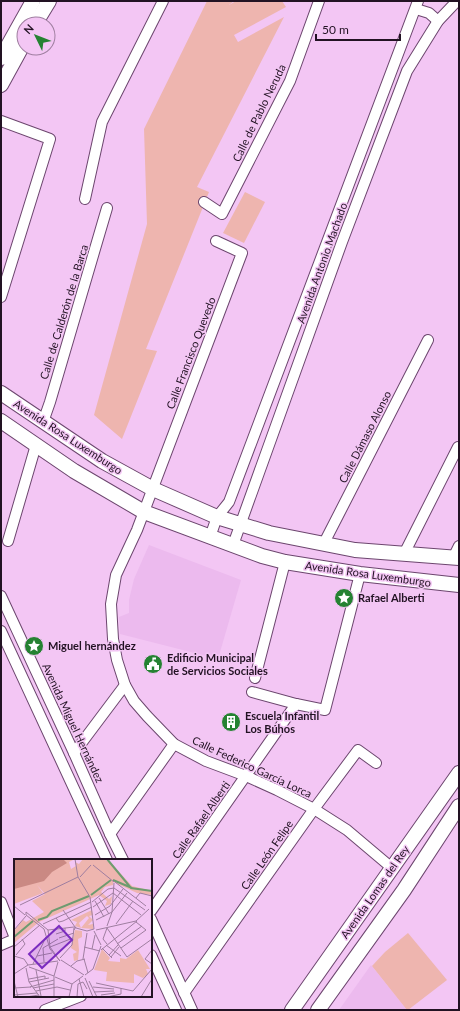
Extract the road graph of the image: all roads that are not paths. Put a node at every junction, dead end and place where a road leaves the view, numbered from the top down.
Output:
1 (33, 1) edge
2 (49, 1) edge
3 (164, 1) edge
4 (319, 1) edge
5 (457, 1) edge
6 (417, 5) edge
7 (40, 16) edge
8 (438, 21) junction
9 (17, 56) edge
10 (1, 58) edge
11 (1, 85) edge
12 (1, 121) edge
13 (85, 199) dead end
14 (204, 202) dead end
15 (108, 208) dead end
16 (216, 241) dead end
17 (1, 297) edge
18 (428, 340) dead end
19 (1, 393) edge
20 (1, 421) edge
21 (43, 422) junction
22 (36, 445) junction
23 (458, 447) dead end
24 (235, 486) junction
25 (153, 489) junction
26 (253, 489) junction
27 (144, 512) junction
28 (217, 517) junction
29 (241, 524) junction
30 (210, 537) junction
31 (8, 541) dead end
32 (323, 545) junction
33 (233, 546) junction
34 (404, 554) junction
35 (457, 554) edge
36 (285, 562) junction
37 (360, 574) junction
38 (459, 585) edge
39 (1, 596) edge
40 (1, 631) edge
41 (24, 645) junction
42 (6, 651) edge
43 (255, 678) dead end
44 (125, 684) junction
45 (252, 692) dead end
46 (296, 704) junction
47 (174, 744) junction
48 (74, 753) junction
49 (376, 763) dead end
50 (459, 773) edge
51 (246, 776) junction
52 (459, 806) edge
53 (314, 809) junction
54 (110, 834) junction
55 (107, 859) edge
56 (122, 859) edge
57 (392, 868) junction
58 (1, 902) edge
59 (152, 910) edge
60 (152, 921) edge
61 (14, 935) edge
62 (14, 938) edge
63 (1, 945) edge
64 (154, 968) edge
65 (184, 993) junction
66 (78, 997) edge
67 (45, 1010) edge
68 (176, 1010) edge
69 (192, 1010) edge
70 (292, 1010) edge
71 (318, 1010) edge

1 - 10 main road
2 - 7 main road
3 - 13 street
4 - 14 street, Calle de Pablo Neruda
5 - 8 street, Avenida Antonio Machado
6 - 8 street
6 - 24 street, Avenida Antonio Machado
8 - 26 street, Avenida Antonio Machado
9 - 11 main road
12 - 17 street
15 - 21 street, Calle de Calderón de la Barca
16 - 25 street, Calle Francisco Quevedo
18 - 32 street, Calle Dámaso Alonso
19 - 21 main road, Avenida Rosa Luxemburgo
20 - 22 main road, Avenida Rosa Luxemburgo
21 - 25 main road, Avenida Rosa Luxemburgo
22 - 27 main road, Avenida Rosa Luxemburgo
22 - 31 street
23 - 34 street
24 - 26 street
24 - 28 street, Avenida Antonio Machado
25 - 27 street, Calle Federico García Lorca
25 - 28 main road, Avenida Rosa Luxemburgo
26 - 29 street, Avenida Antonio Machado
27 - 30 main road, Avenida Rosa Luxemburgo
27 - 44 street, Calle Federico García Lorca
28 - 29 main road, Avenida Rosa Luxemburgo
28 - 30 street, Avenida Antonio Machado
29 - 32 main road, Avenida Rosa Luxemburgo
29 - 33 street, Avenida Antonio Machado
30 - 33 main road, Avenida Rosa Luxemburgo
32 - 34 main road, Avenida Rosa Luxemburgo
33 - 36 main road, Avenida Rosa Luxemburgo
34 - 35 main road, Avenida Rosa Luxemburgo
36 - 37 main road, Avenida Rosa Luxemburgo
36 - 43 street
37 - 38 main road, Avenida Rosa Luxemburgo
37 - 46 street
39 - 41 street, Avenida Miguel Hernández
40 - 42 street
41 - 42 street
41 - 48 street, Avenida Miguel Hernández
42 - 55 street
44 - 47 street, Calle Federico García Lorca
44 - 48 street
45 - 46 street
46 - 51 street, Calle Rafael Alberti
47 - 51 street, Calle Federico García Lorca
47 - 54 street
48 - 54 street, Avenida Miguel Hernández
49 - 53 street, Calle León Felipe
50 - 57 main road, Avenida Lomas del Rey
51 - 53 street, Calle Federico García Lorca
51 - 59 street, Calle Rafael Alberti
52 - 71 main road, Avenida Lomas del Rey
53 - 57 street, Calle Federico García Lorca
53 - 65 street, Calle León Felipe
54 - 56 street, Avenida Miguel Hernández
57 - 70 main road, Avenida Lomas del Rey
58 - 61 street
60 - 65 street
62 - 63 street
64 - 68 street
65 - 69 street
66 - 67 street

